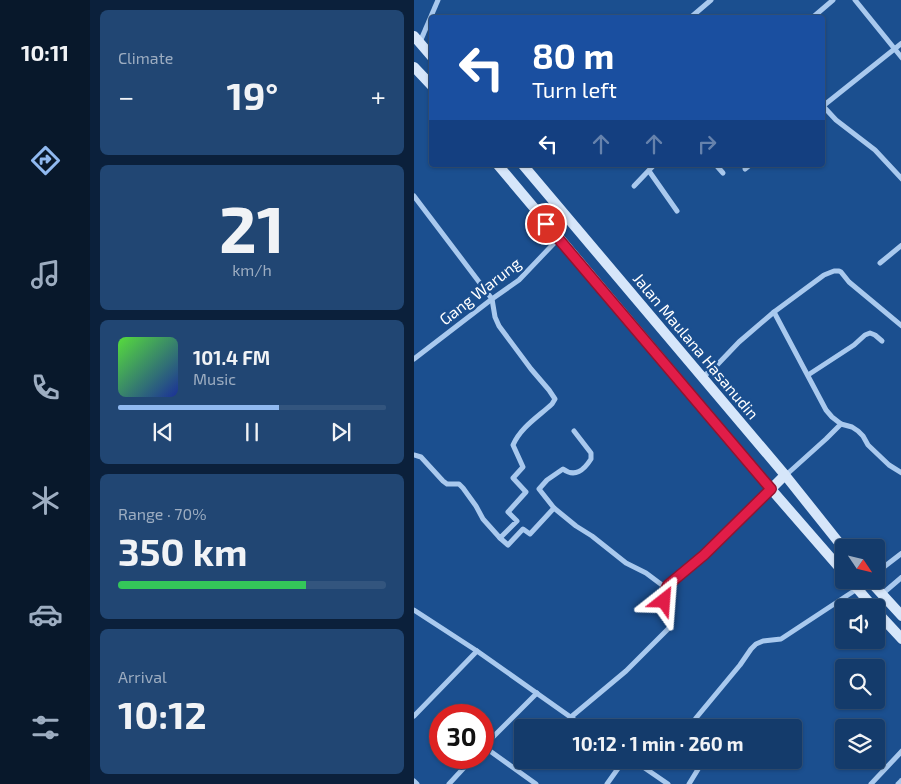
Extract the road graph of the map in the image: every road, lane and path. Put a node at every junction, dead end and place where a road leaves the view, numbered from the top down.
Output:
1 (438, 0) edge
2 (711, 0) edge
3 (833, 0) edge
4 (855, 0) edge
5 (431, 15) edge
6 (694, 15) edge
7 (816, 15) edge
8 (429, 20) edge
9 (418, 40) edge
10 (901, 42) edge
11 (894, 49) junction
12 (429, 53) edge
13 (901, 58) edge
14 (414, 66) edge
15 (429, 83) edge
16 (825, 104) edge
17 (825, 108) edge
18 (500, 167) edge
19 (527, 167) edge
20 (652, 167) edge
21 (718, 167) edge
22 (748, 167) edge
23 (745, 169) dead end
24 (649, 171) junction
25 (723, 173) dead end
26 (901, 179) edge
27 (634, 186) dead end
28 (414, 196) edge
29 (677, 210) dead end
30 (559, 238) junction
31 (901, 246) edge
32 (880, 262) dead end
33 (492, 299) junction
34 (774, 312) junction
35 (901, 326) edge
36 (882, 341) dead end
37 (414, 359) edge
38 (808, 375) junction
39 (704, 376) junction
40 (841, 424) junction
41 (574, 431) dead end
42 (414, 455) edge
43 (901, 473) edge
44 (785, 475) junction
45 (771, 489) junction
46 (554, 508) junction
47 (500, 538) junction
48 (836, 539) edge
49 (901, 554) edge
50 (835, 563) edge
51 (885, 566) edge
52 (901, 577) edge
53 (666, 588) junction
54 (857, 589) joint
55 (880, 589) edge
56 (884, 592) junction
57 (866, 599) edge
58 (414, 610) edge
59 (901, 616) edge
60 (885, 621) edge
61 (901, 640) edge
62 (477, 651) junction
63 (537, 693) junction
64 (414, 716) edge
65 (571, 717) junction
66 (574, 719) edge
67 (695, 719) edge
68 (494, 736) edge
69 (901, 751) edge
70 (494, 755) edge
71 (463, 769) edge
72 (618, 769) edge
73 (646, 769) edge
74 (698, 769) edge
75 (901, 780) edge
76 (414, 781) edge
77 (417, 784) edge
78 (449, 784) edge
79 (536, 784) edge
80 (607, 784) edge
81 (668, 784) edge
82 (689, 784) edge
83 (872, 784) edge
84 (898, 784) edge

1 - 5 street
2 - 6 street
3 - 7 street
4 - 11 street
8 - 9 street
9 - 12 street
10 - 11 street
11 - 13 street
11 - 16 street
14 - 15 street
17 - 26 street
18 - 30 street
19 - 39 street, Jalan Maulana Hasanudin
20 - 24 street
21 - 25 street
22 - 23 street
24 - 27 street
24 - 29 street
28 - 33 street
30 - 33 street, Gang Warung
30 - 45 street
31 - 32 street
33 - 37 street, Gang Warung
33 - 47 street
34 - 35 street
34 - 38 street
34 - 39 street
36 - 38 street
38 - 40 street
39 - 44 street, Jalan Maulana Hasanudin
40 - 43 street
40 - 44 street
41 - 46 street
42 - 47 street
44 - 45 street
44 - 48 street, Jalan Maulana Hasanudin
45 - 50 street
45 - 53 street
46 - 47 street
46 - 53 street
49 - 51 street
52 - 56 street
53 - 65 street
54 - 57 street
54 - 67 street
55 - 56 street
56 - 59 street
58 - 62 street
60 - 61 street
62 - 63 street
62 - 64 street
63 - 65 street
63 - 68 street
65 - 66 street
69 - 83 street
70 - 79 street
71 - 78 street
72 - 80 street
73 - 81 street
74 - 82 street
75 - 84 street
76 - 77 street

